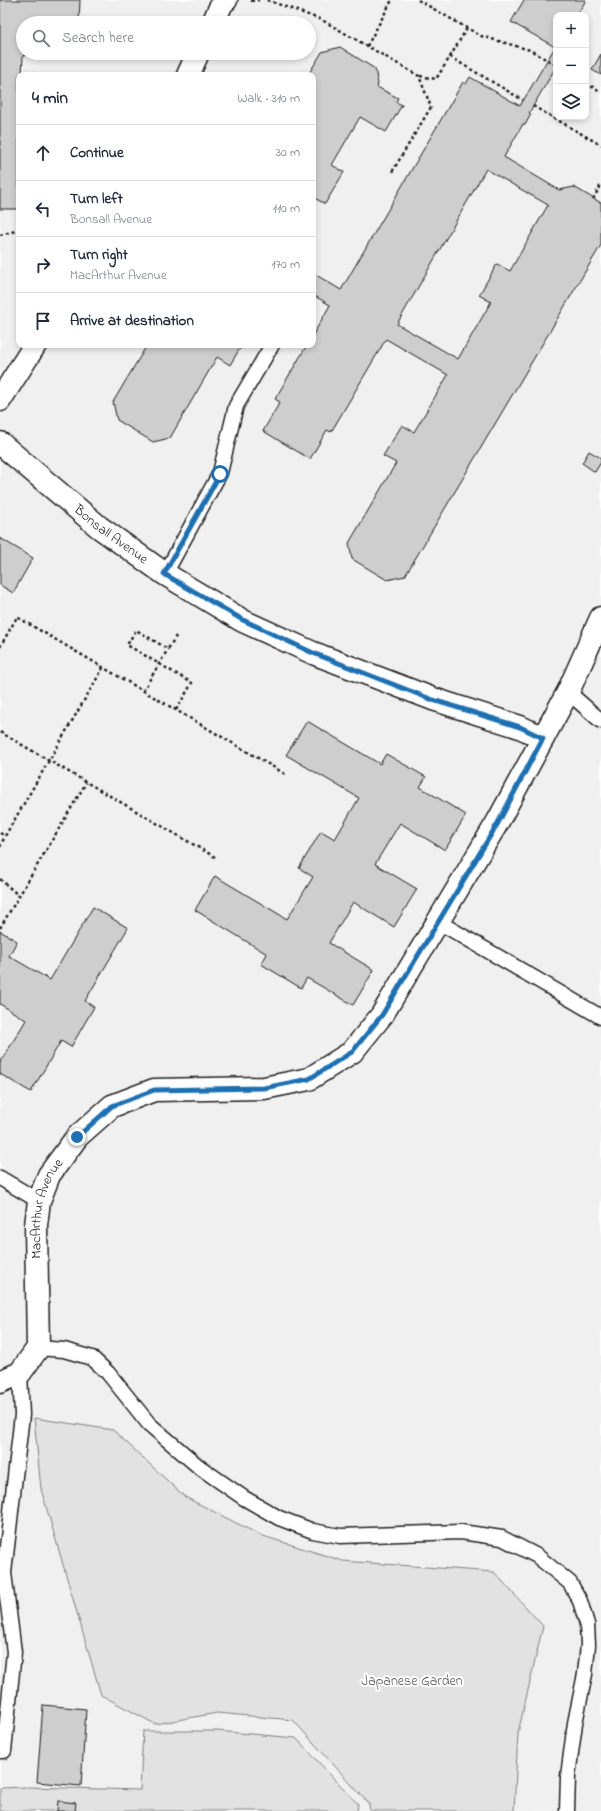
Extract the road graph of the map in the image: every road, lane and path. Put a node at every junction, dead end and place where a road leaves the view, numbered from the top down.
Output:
1 (267, 0) edge
2 (392, 0) edge
3 (418, 0) edge
4 (223, 1) edge
5 (216, 16) edge
6 (311, 16) edge
7 (316, 18) edge
8 (467, 28) junction
9 (367, 46) junction
10 (450, 57) junction
11 (195, 60) edge
12 (553, 63) edge
13 (189, 72) edge
14 (419, 76) junction
15 (588, 84) edge
16 (601, 92) edge
17 (523, 100) dead end
18 (533, 106) dead end
19 (601, 145) edge
20 (392, 172) dead end
21 (601, 185) edge
22 (593, 198) dead end
23 (16, 231) edge
24 (0, 235) edge
25 (33, 348) edge
26 (270, 348) edge
27 (0, 400) edge
28 (0, 443) edge
29 (164, 574) junction
30 (601, 618) edge
31 (176, 636) dead end
32 (0, 647) edge
33 (168, 649) junction
34 (159, 664) junction
35 (102, 668) junction
36 (143, 691) junction
37 (568, 692) junction
38 (176, 710) junction
39 (601, 721) edge
40 (0, 732) edge
41 (543, 738) junction
42 (48, 760) junction
43 (287, 775) dead end
44 (86, 783) junction
45 (0, 833) edge
46 (5, 836) junction
47 (0, 847) edge
48 (215, 857) dead end
49 (0, 879) edge
50 (19, 896) junction
51 (438, 921) junction
52 (0, 928) edge
53 (601, 1017) edge
54 (0, 1178) edge
55 (39, 1201) junction
56 (38, 1348) junction
57 (20, 1373) junction
58 (0, 1382) edge
59 (4, 1612) edge
60 (0, 1751) edge
61 (567, 1811) edge

1 - 6 path
2 - 9 path
3 - 8 path
4 - 5 street
7 - 9 path
8 - 10 path
8 - 12 path
9 - 14 path
10 - 14 path
10 - 17 path
11 - 13 street
14 - 20 path
15 - 16 path
18 - 19 path
21 - 22 path
23 - 24 path
25 - 27 street
26 - 29 lane
28 - 29 street, Bonsall Avenue
29 - 41 street, Bonsall Avenue
30 - 37 street, MacArthur Avenue
31 - 33 path
32 - 35 path
33 - 34 path
33 - 34 path
34 - 36 path
34 - 38 path
35 - 36 path
35 - 42 path
36 - 38 path
37 - 39 lane
37 - 41 street, MacArthur Avenue
38 - 43 path
40 - 42 path
41 - 51 street, MacArthur Avenue
42 - 44 path
42 - 46 path
44 - 48 path
44 - 50 path
45 - 46 path
46 - 47 path
49 - 50 path
50 - 52 path
51 - 53 lane
51 - 55 street, MacArthur Avenue
54 - 55 lane
55 - 56 street, MacArthur Avenue
56 - 57 street
56 - 61 lane
57 - 58 street
57 - 59 lane
59 - 60 lane

